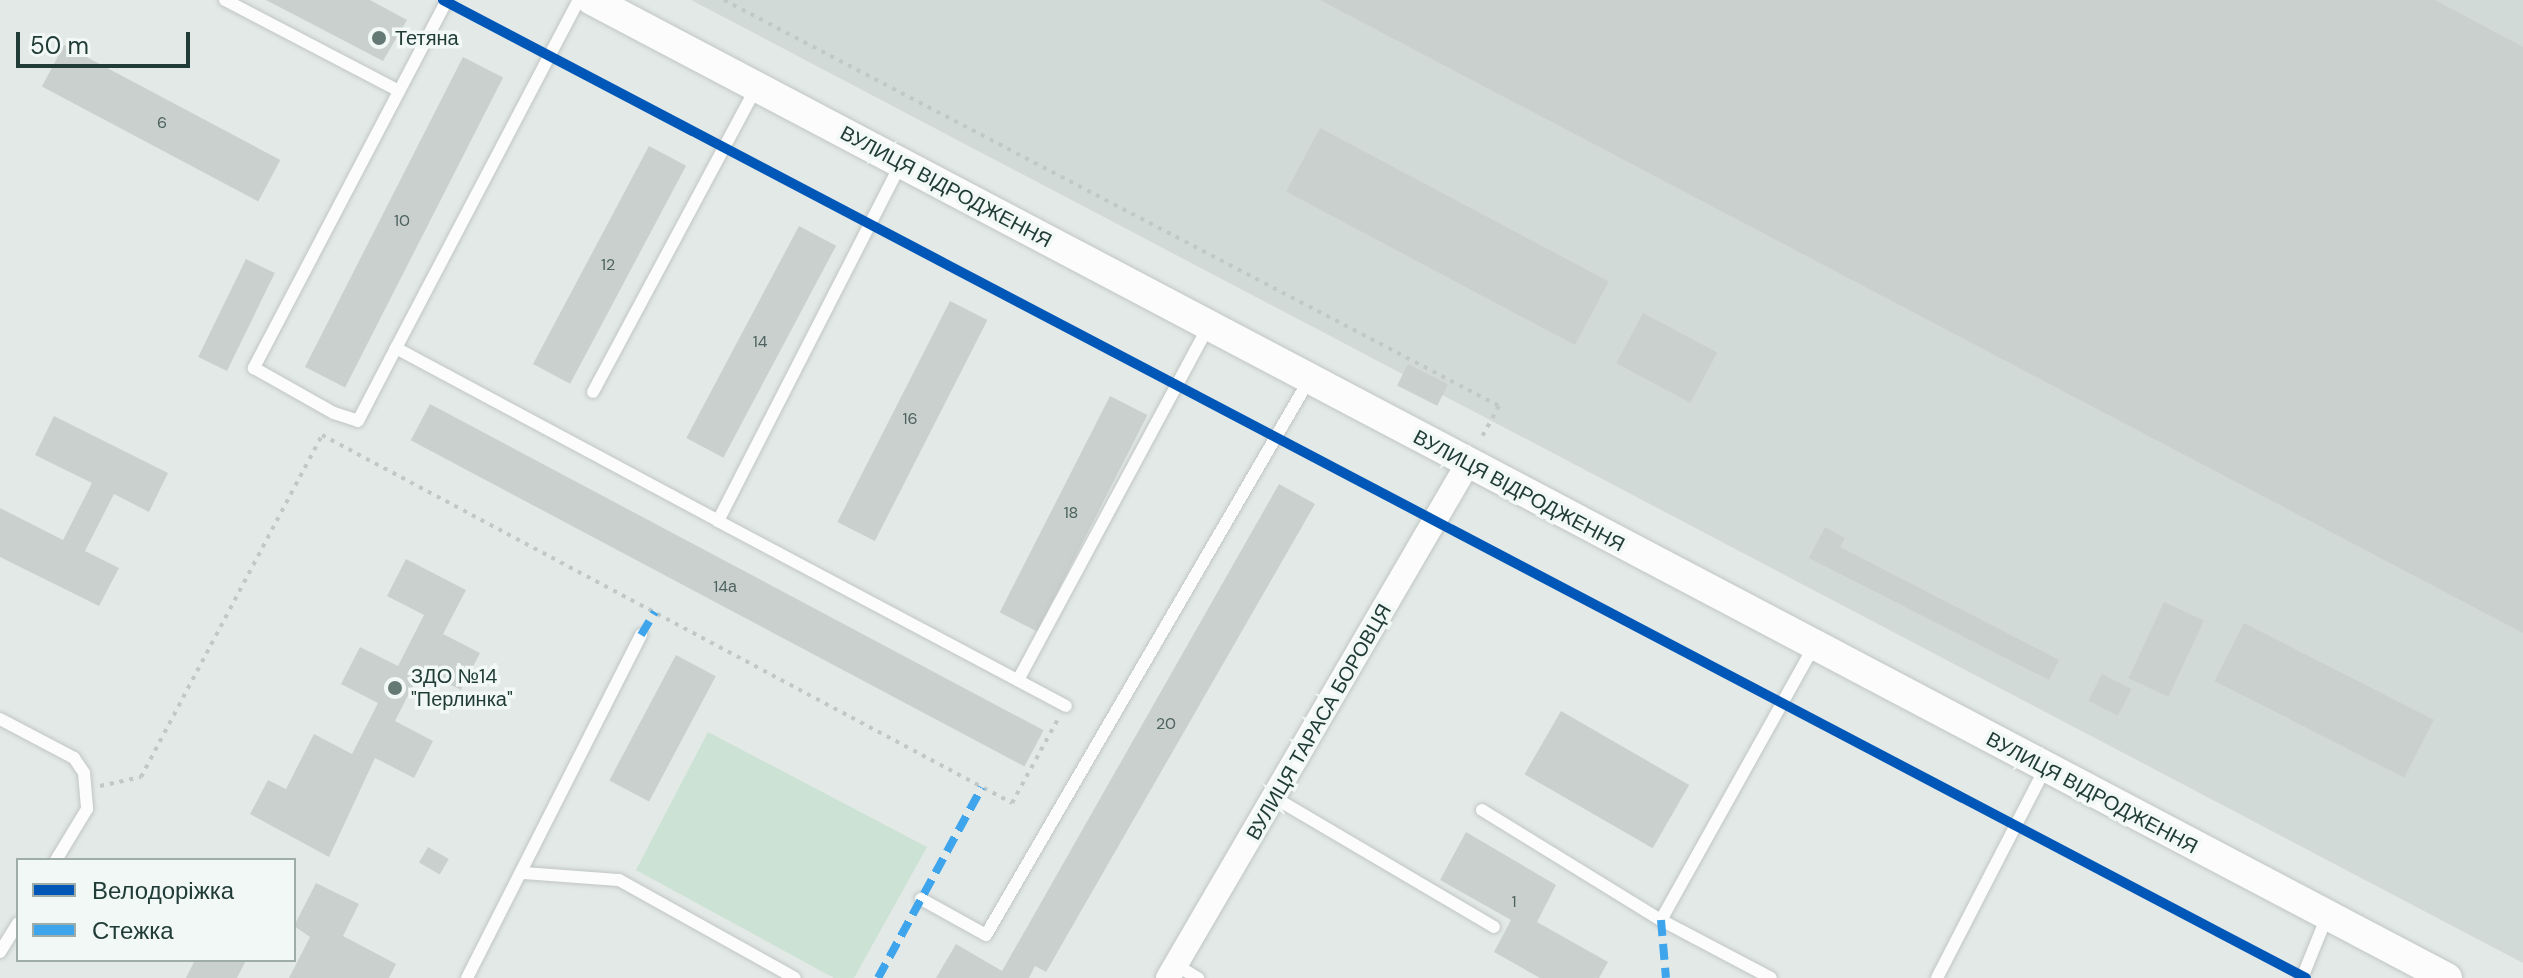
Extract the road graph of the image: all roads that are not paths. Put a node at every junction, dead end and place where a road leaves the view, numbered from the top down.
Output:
1 (225, 0) edge
2 (447, 0) edge
3 (579, 0) edge
4 (592, 0) edge
5 (757, 87) junction
6 (399, 91) junction
7 (901, 164) junction
8 (1210, 325) junction
9 (396, 348) junction
10 (1310, 378) junction
11 (593, 392) dead end
12 (1467, 465) junction
13 (718, 521) junction
14 (641, 635) dead end
15 (1814, 646) junction
16 (1018, 680) junction
17 (1066, 706) road end
18 (0, 719) edge
19 (2045, 769) junction
20 (1275, 798) junction
21 (1482, 810) dead end
22 (57, 858) edge
23 (523, 873) junction
24 (921, 899) dead end
25 (2327, 916) junction
26 (1661, 920) junction
27 (16, 926) edge
28 (1494, 927) dead end
29 (0, 952) edge
30 (1172, 971) edge
31 (467, 978) edge
32 (795, 978) edge
33 (1198, 978) edge
34 (1771, 978) edge
35 (1937, 978) edge
36 (2302, 978) edge
37 (2447, 978) edge

1 - 6 lane
2 - 6 lane
3 - 9 lane
4 - 5 street, ВУЛИЦЯ ВІДРОДЖЕННЯ
5 - 7 street, ВУЛИЦЯ ВІДРОДЖЕННЯ
5 - 11 lane
6 - 9 lane
7 - 8 street, ВУЛИЦЯ ВІДРОДЖЕННЯ
7 - 13 lane
8 - 10 street, ВУЛИЦЯ ВІДРОДЖЕННЯ
8 - 16 lane
9 - 13 lane
10 - 12 street, ВУЛИЦЯ ВІДРОДЖЕННЯ
10 - 24 lane
12 - 15 street, ВУЛИЦЯ ВІДРОДЖЕННЯ
12 - 20 street, ВУЛИЦЯ ТАРАСА БОРОВЦЯ
13 - 16 lane
14 - 23 lane
15 - 19 street, ВУЛИЦЯ ВІДРОДЖЕННЯ
15 - 26 lane
16 - 17 lane
18 - 22 lane
19 - 25 street, ВУЛИЦЯ ВІДРОДЖЕННЯ
19 - 35 lane
20 - 28 lane
20 - 30 street, ВУЛИЦЯ ТАРАСА БОРОВЦЯ
21 - 26 lane
23 - 31 lane
23 - 32 lane
25 - 36 lane
25 - 37 street, ВУЛИЦЯ ВІДРОДЖЕННЯ
26 - 34 lane
27 - 29 lane
30 - 33 lane

